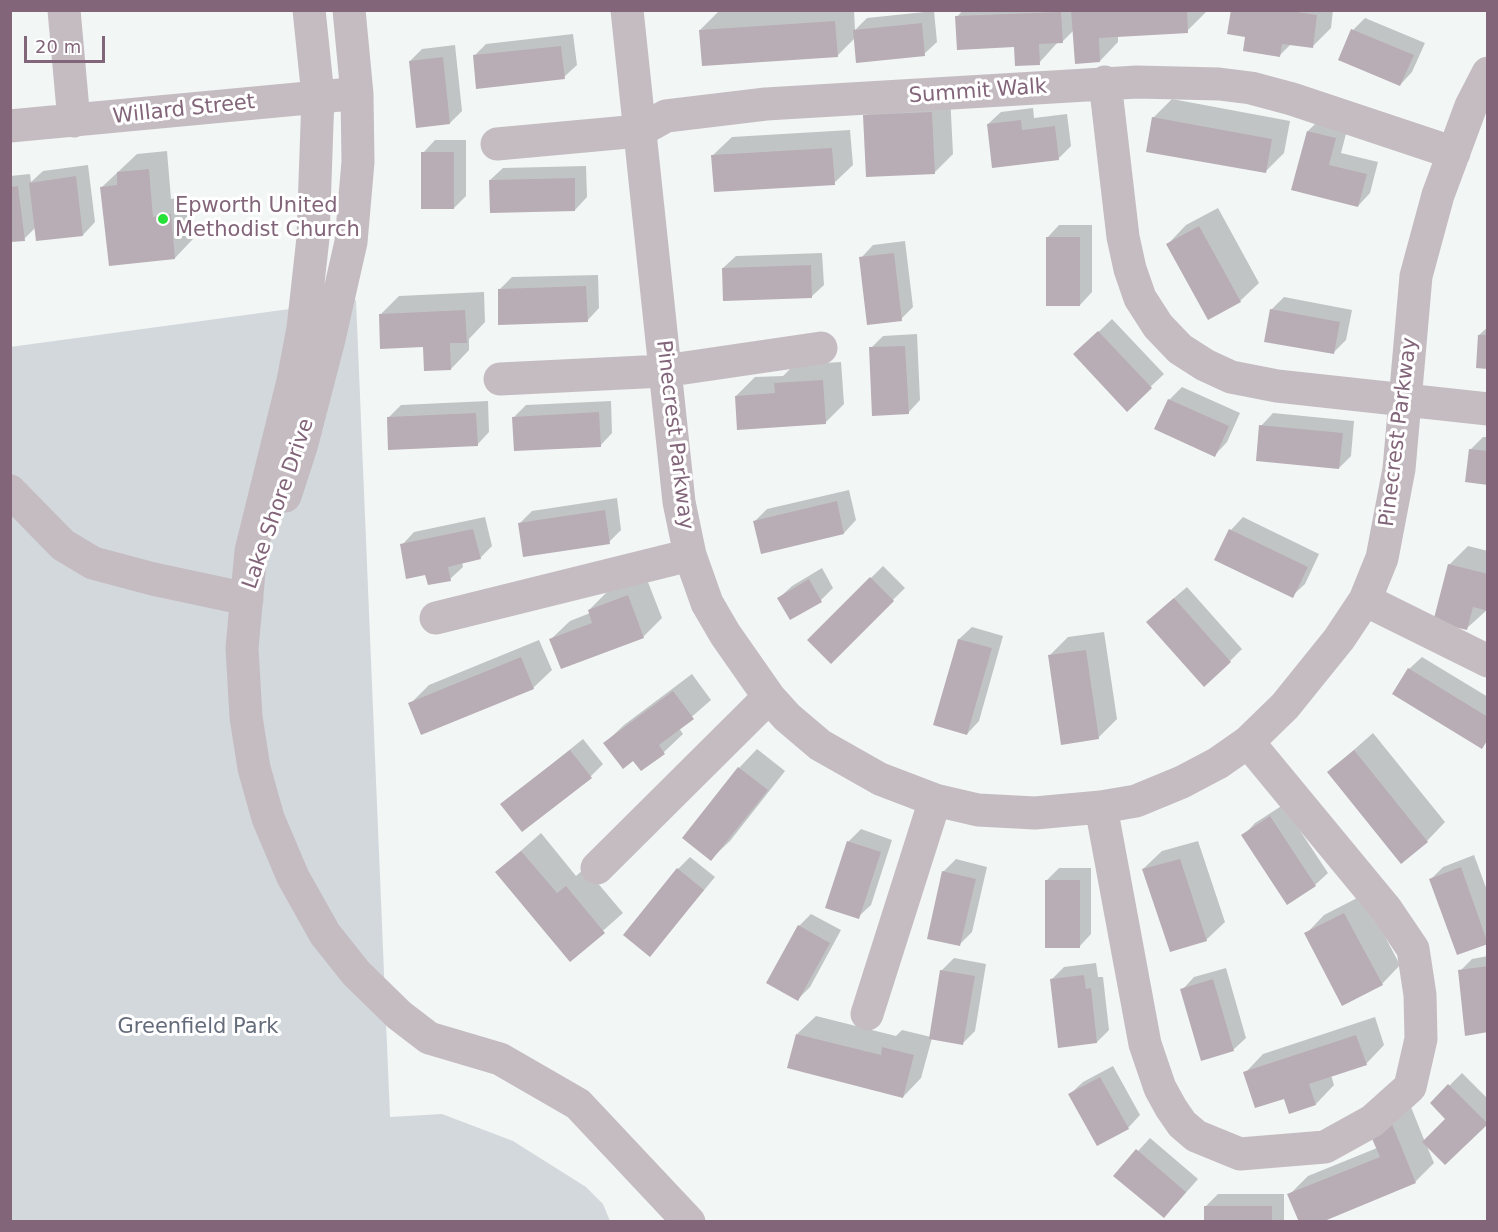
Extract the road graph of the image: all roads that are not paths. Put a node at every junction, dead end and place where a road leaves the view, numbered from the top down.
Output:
1 (64, 10) edge
2 (309, 10) edge
3 (349, 10) edge
4 (627, 10) edge
5 (1488, 73) edge
6 (1106, 82) junction
7 (357, 94) junction
8 (318, 96) junction
9 (75, 121) junction
10 (10, 126) edge
11 (639, 131) junction
12 (497, 144) dead end
13 (1454, 153) junction
14 (821, 348) dead end
15 (664, 371) junction
16 (500, 379) dead end
17 (1405, 401) junction
18 (1488, 409) edge
19 (10, 491) edge
20 (690, 555) junction
21 (247, 599) junction
22 (1365, 600) junction
23 (436, 618) dead end
24 (1488, 661) edge
25 (769, 697) junction
26 (1248, 742) junction
27 (935, 800) junction
28 (1101, 807) junction
29 (597, 868) dead end
30 (867, 1014) dead end
31 (688, 1221) edge

1 - 9 street
2 - 8 street, Lake Shore Drive
3 - 7 street, Lake Shore Drive
4 - 11 street, Pinecrest Parkway
5 - 13 street, Pinecrest Parkway
6 - 11 street, Summit Walk
6 - 13 street, Summit Walk
6 - 17 street
7 - 8 street, Willard Street
7 - 21 street, Lake Shore Drive
8 - 9 street, Willard Street
8 - 21 street, Lake Shore Drive
9 - 10 street, Willard Street
11 - 12 street, Summit Walk
11 - 15 street, Pinecrest Parkway
13 - 17 street, Pinecrest Parkway
14 - 15 street
15 - 16 street
15 - 20 street, Pinecrest Parkway
17 - 18 street
17 - 22 street, Pinecrest Parkway
19 - 21 street
20 - 23 street
20 - 25 street, Pinecrest Parkway
21 - 31 street
22 - 24 street
22 - 26 street, Pinecrest Parkway
25 - 27 street, Pinecrest Parkway
25 - 29 street
26 - 28 street, Pinecrest Parkway
26 - 28 street
27 - 28 street, Pinecrest Parkway
27 - 30 street

